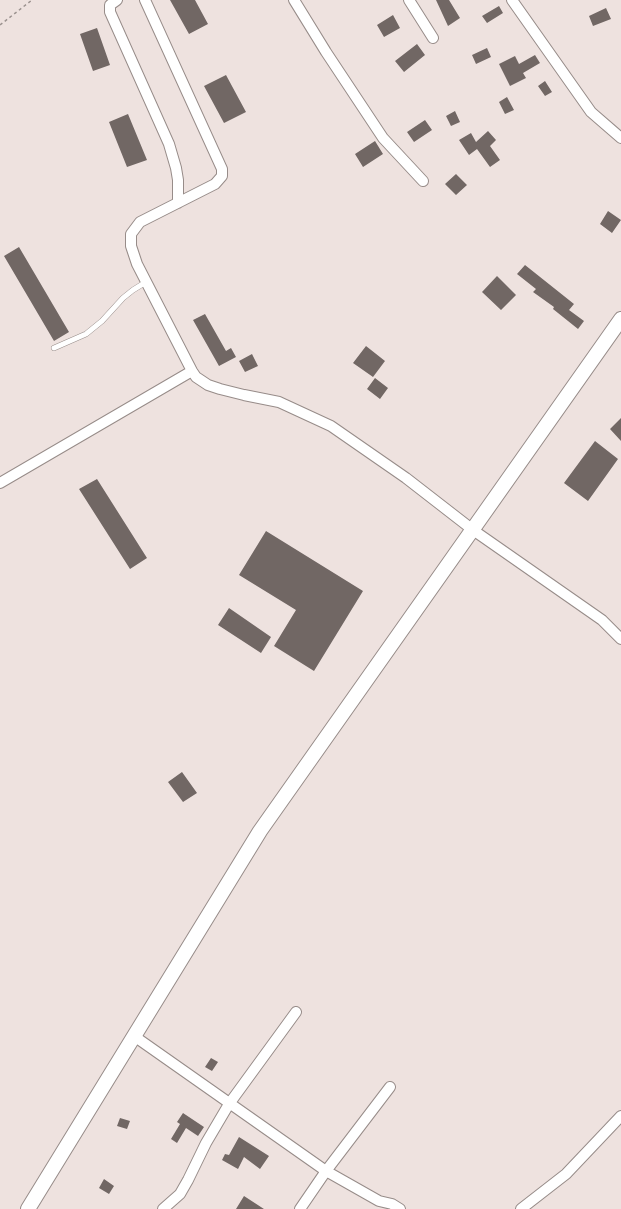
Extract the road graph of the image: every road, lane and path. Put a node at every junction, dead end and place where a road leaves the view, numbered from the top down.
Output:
1 (32, 0) edge
2 (117, 0) edge
3 (145, 0) edge
4 (294, 0) edge
5 (409, 0) edge
6 (512, 0) edge
7 (0, 25) edge
8 (433, 38) dead end
9 (621, 138) edge
10 (423, 181) dead end
11 (178, 203) junction
12 (146, 282) junction
13 (621, 319) edge
14 (54, 348) dead end
15 (192, 370) junction
16 (0, 483) edge
17 (473, 530) junction
18 (621, 639) edge
19 (296, 1012) dead end
20 (134, 1036) junction
21 (390, 1087) dead end
22 (229, 1104) junction
23 (621, 1116) edge
24 (326, 1171) junction
25 (28, 1209) edge
26 (163, 1209) edge
27 (300, 1209) edge
28 (400, 1209) edge
29 (521, 1209) edge

1 - 7 path
2 - 11 street
3 - 11 street
4 - 10 street
5 - 8 street
6 - 9 street
11 - 12 street
12 - 14 lane
12 - 15 street
13 - 17 main road
15 - 16 street
15 - 17 street
17 - 18 street
17 - 20 main road
19 - 22 street
20 - 22 street
20 - 25 main road
21 - 24 street
22 - 24 street
22 - 26 street
23 - 29 street
24 - 27 street
24 - 28 street

